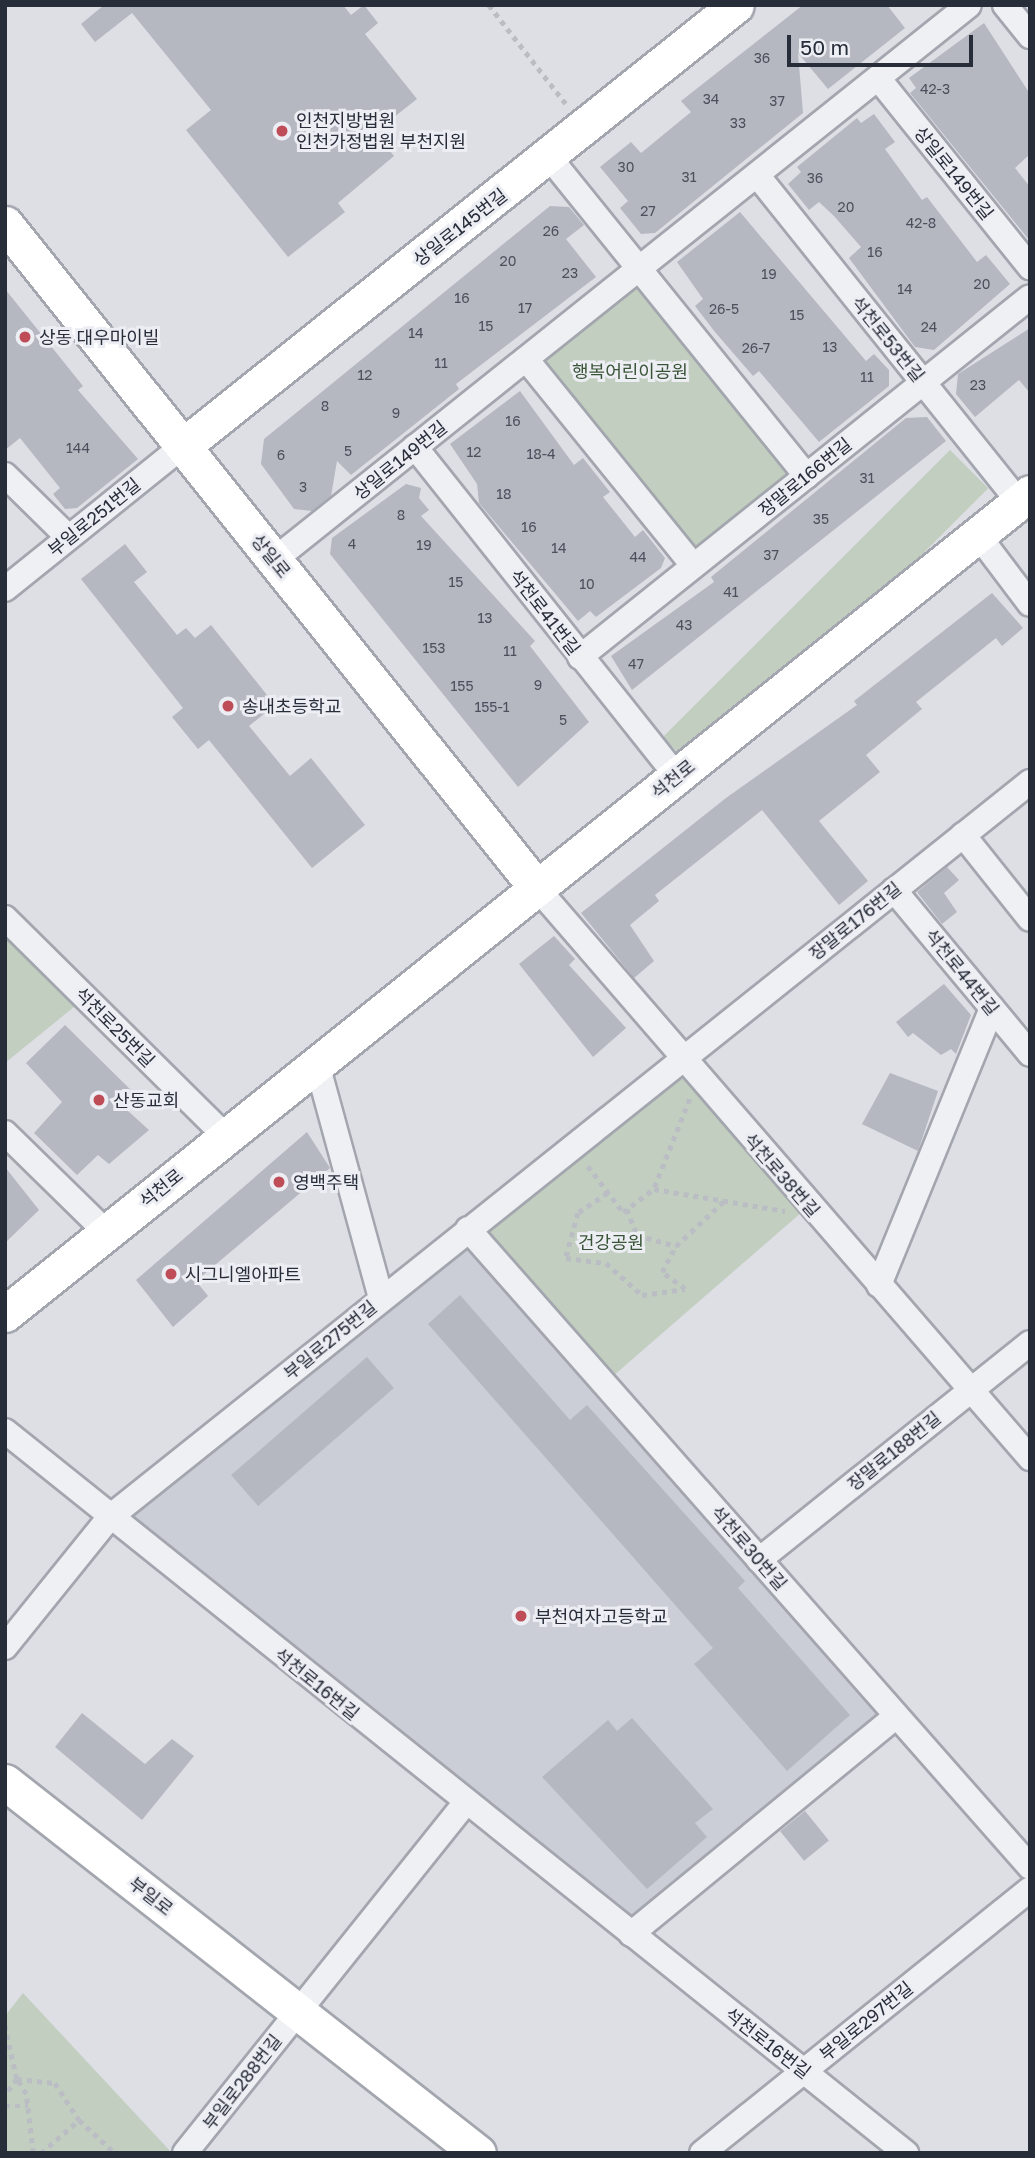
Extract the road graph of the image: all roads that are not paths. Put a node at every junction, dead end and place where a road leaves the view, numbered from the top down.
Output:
1 (736, 5) edge
2 (969, 5) edge
3 (1005, 5) edge
4 (1030, 36) edge
5 (878, 78) junction
6 (549, 157) junction
7 (757, 175) junction
8 (5, 225) edge
9 (642, 267) junction
10 (1030, 267) edge
11 (1030, 297) edge
12 (526, 359) junction
13 (923, 383) junction
14 (183, 446) junction
15 (415, 447) junction
16 (5, 475) edge
17 (806, 476) junction
18 (1024, 498) edge
19 (978, 535) junction
20 (68, 537) junction
21 (274, 560) junction
22 (693, 565) junction
23 (5, 589) edge
24 (1030, 604) edge
25 (580, 657) junction
26 (677, 776) junction
27 (1030, 782) edge
28 (963, 835) junction
29 (537, 888) junction
30 (894, 890) junction
31 (5, 918) edge
32 (1030, 919) edge
33 (992, 1008) junction
34 (1030, 1054) edge
35 (681, 1060) junction
36 (317, 1063) junction
37 (5, 1133) edge
38 (226, 1137) junction
39 (468, 1229) junction
40 (106, 1232) junction
41 (879, 1285) junction
42 (381, 1298) junction
43 (5, 1314) edge
44 (1030, 1343) edge
45 (970, 1390) junction
46 (5, 1431) edge
47 (1030, 1458) edge
48 (110, 1517) junction
49 (759, 1560) junction
50 (5, 1647) edge
51 (896, 1716) junction
52 (5, 1782) edge
53 (465, 1803) junction
54 (1030, 1867) edge
55 (1030, 1889) edge
56 (631, 1934) junction
57 (298, 2010) junction
58 (803, 2071) junction
59 (186, 2153) edge
60 (478, 2153) edge
61 (702, 2153) edge
62 (906, 2153) edge

1 - 6 street, 상일로145번길
2 - 5 street, 상일로149번길
3 - 4 street
5 - 7 street, 상일로149번길
5 - 10 street, 상일로149번길
6 - 9 street
6 - 14 street, 상일로145번길
7 - 9 street, 상일로149번길
7 - 13 street, 석천로53번길
8 - 14 street, 상일로
9 - 12 street, 상일로149번길
9 - 17 street
11 - 13 street, 장말로166번길
12 - 15 street, 상일로149번길
12 - 22 street
13 - 17 street, 장말로166번길
13 - 18 street, 석천로53번길
14 - 20 street, 부일로251번길
14 - 21 street, 상일로
15 - 21 street, 상일로149번길
15 - 25 street, 석천로41번길
16 - 20 street
17 - 22 street, 장말로166번길
18 - 19 street, 석천로
19 - 24 street
19 - 26 street, 석천로
20 - 23 street, 부일로251번길
21 - 29 street, 상일로
22 - 25 street, 장말로166번길
25 - 26 street, 석천로41번길
26 - 29 street, 석천로
27 - 28 street, 장말로176번길
28 - 30 street, 장말로176번길
28 - 32 street
29 - 35 street, 석천로38번길
29 - 36 street, 석천로
30 - 33 street, 석천로44번길
30 - 35 street, 장말로176번길
31 - 38 street, 석천로25번길
33 - 34 street, 석천로44번길
33 - 41 street
35 - 39 street, 부일로275번길
35 - 41 street, 석천로38번길
36 - 38 street, 석천로
36 - 42 street
37 - 40 street
38 - 40 street, 석천로
39 - 42 street, 부일로275번길
39 - 49 street, 석천로30번길
40 - 43 street, 석천로
41 - 45 street, 석천로38번길
42 - 48 street, 부일로275번길
44 - 45 street, 장말로188번길
45 - 47 street, 석천로38번길
45 - 49 street, 장말로188번길
46 - 48 street, 석천로16번길
48 - 50 street, 부일로275번길
48 - 53 street, 석천로16번길
49 - 51 street, 석천로30번길
51 - 54 street, 석천로30번길
51 - 56 street
52 - 57 street, 부일로
53 - 56 street, 석천로16번길
53 - 57 street
55 - 58 street, 부일로297번길
56 - 58 street, 석천로16번길
57 - 59 street, 부일로288번길
57 - 60 street, 부일로
58 - 61 street, 부일로297번길
58 - 62 street, 석천로16번길

